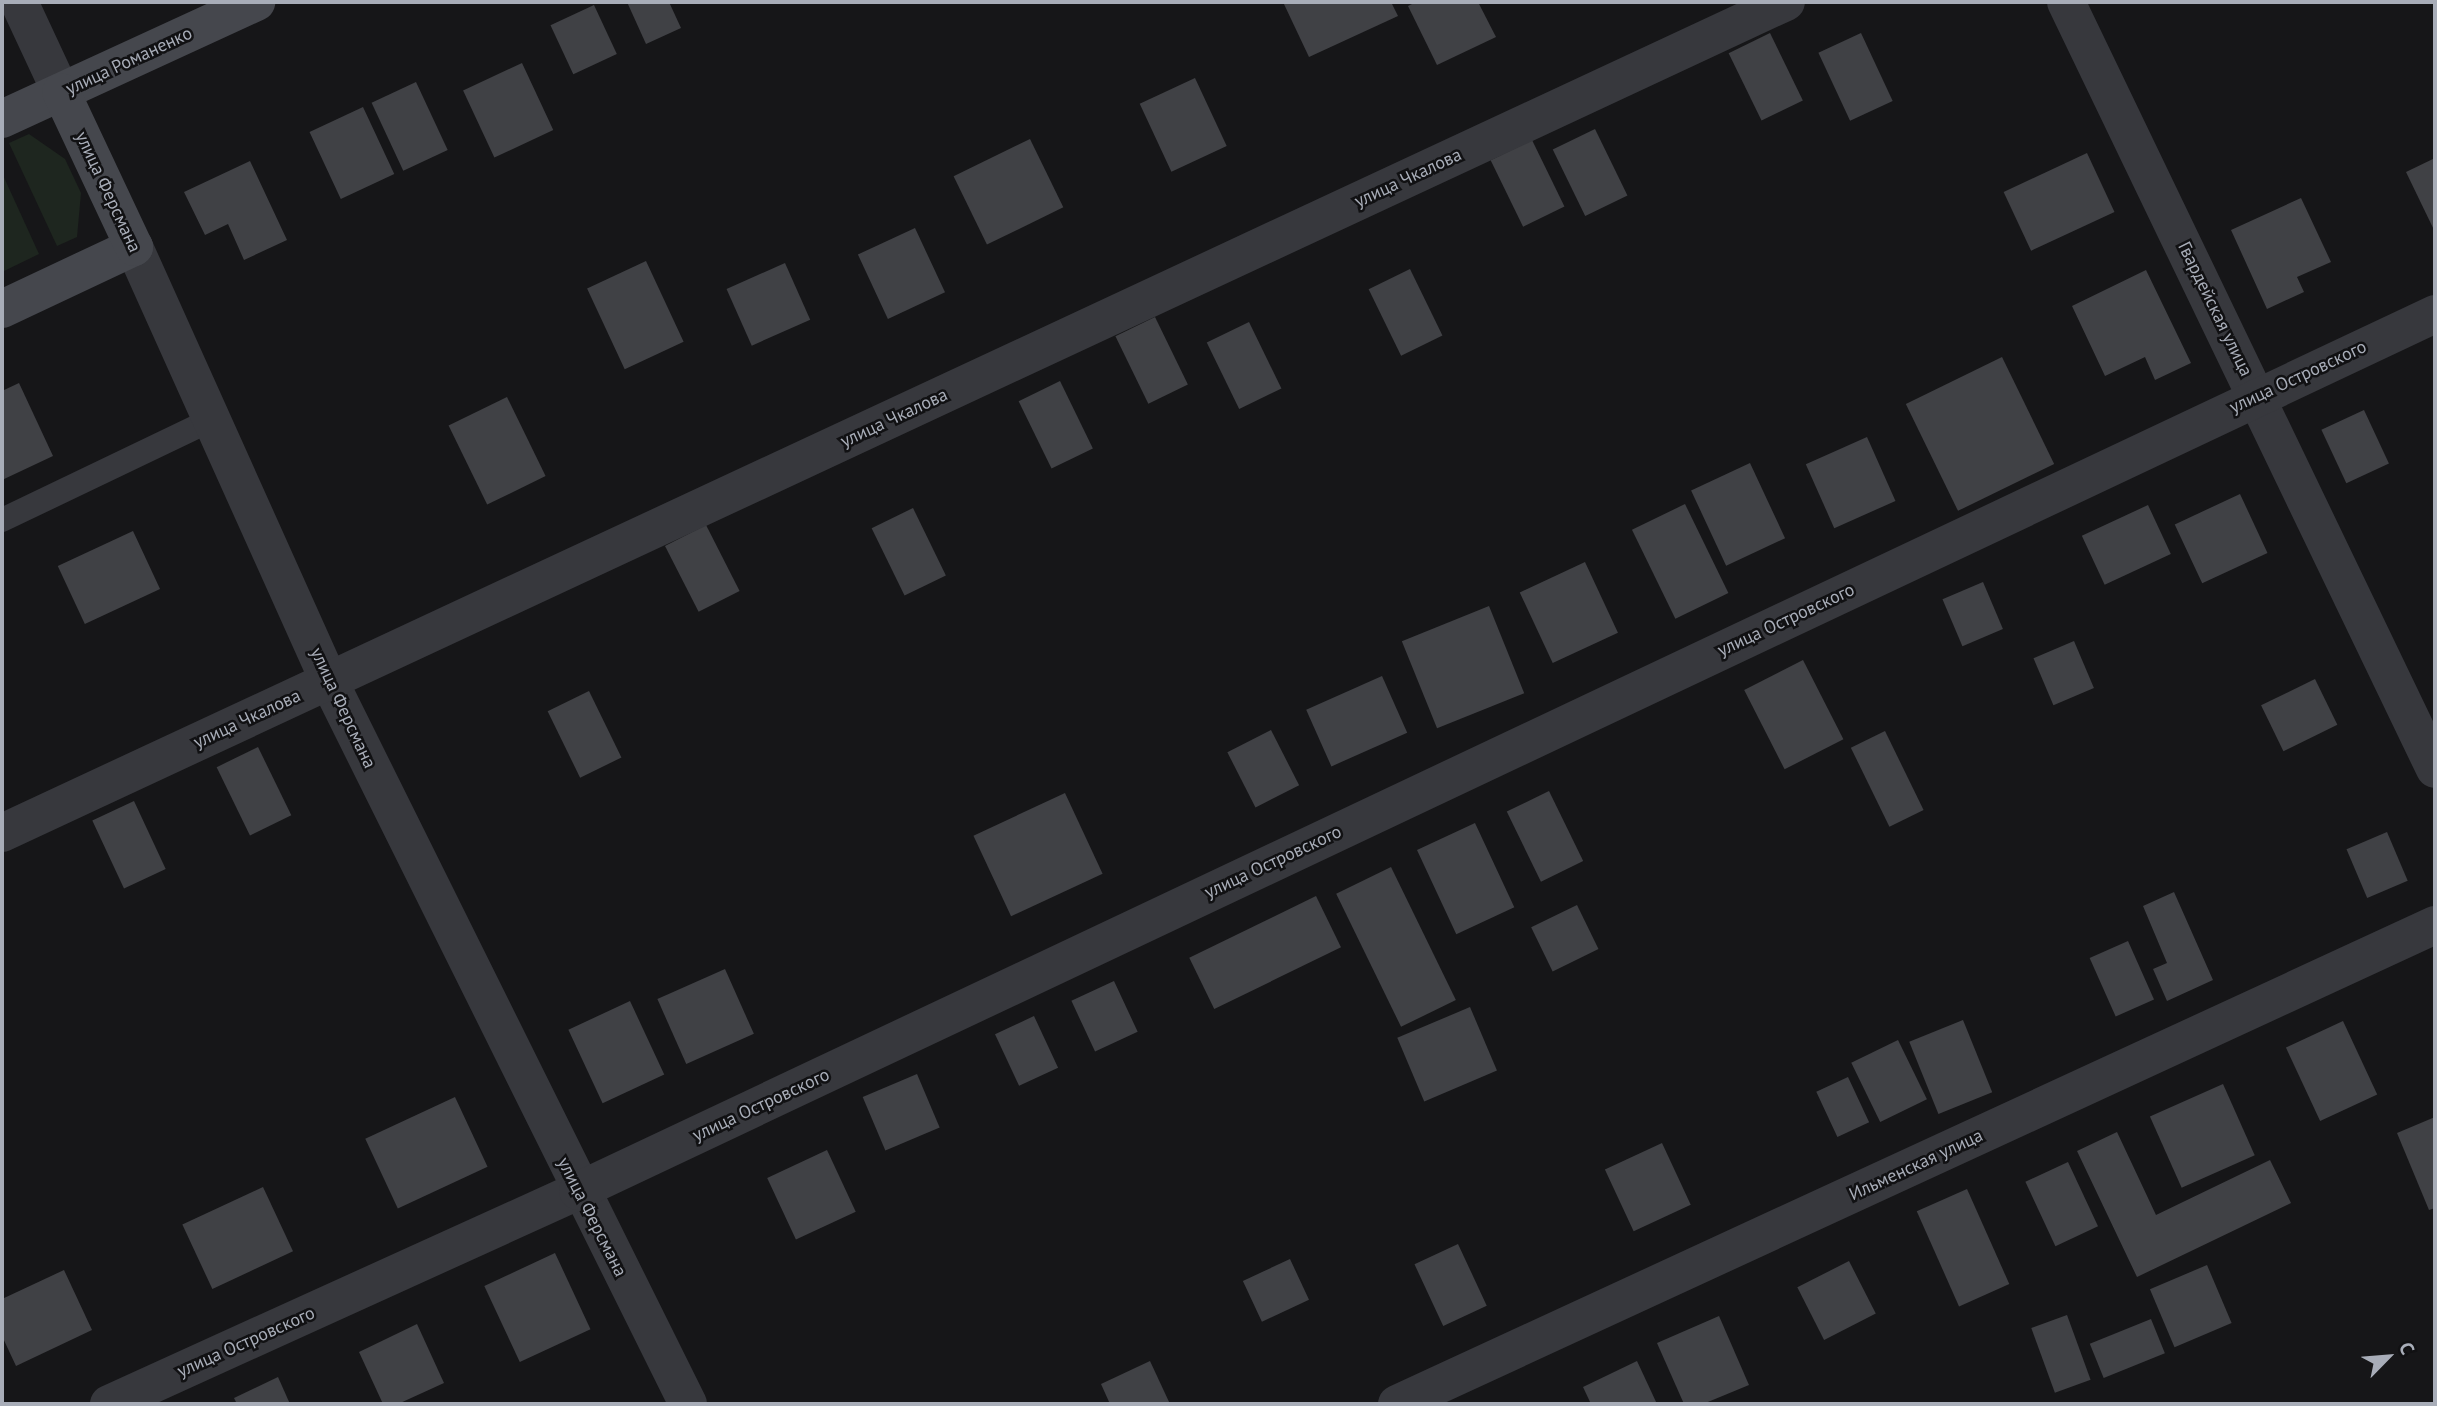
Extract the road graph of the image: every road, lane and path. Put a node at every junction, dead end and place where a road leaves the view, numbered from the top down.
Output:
1 (19, 2) edge
2 (256, 2) edge
3 (1786, 2) edge
4 (2066, 2) edge
5 (61, 92) junction
6 (2, 119) edge
7 (134, 247) junction
8 (2, 309) edge
9 (2435, 314) edge
10 (2258, 396) junction
11 (213, 419) junction
12 (2, 520) edge
13 (329, 681) junction
14 (2435, 768) edge
15 (2, 832) edge
16 (2435, 925) edge
17 (578, 1191) junction
18 (108, 1404) edge
19 (688, 1404) edge
20 (1397, 1404) edge

1 - 5 street, улица Ферсмана
2 - 5 main road, улица Романенко
3 - 13 street, улица Чкалова
4 - 10 street, Гвардейская улица
5 - 6 main road, улица Романенко
5 - 7 main road, улица Ферсмана
7 - 8 main road
7 - 11 street, улица Ферсмана
9 - 10 street, улица Островского
10 - 14 street, Гвардейская улица
10 - 17 street, улица Островского
11 - 12 lane
11 - 13 street, улица Ферсмана
13 - 15 street, улица Чкалова
13 - 17 street, улица Ферсмана
16 - 20 street, Ильменская улица
17 - 18 street, улица Островского
17 - 19 street, улица Ферсмана

